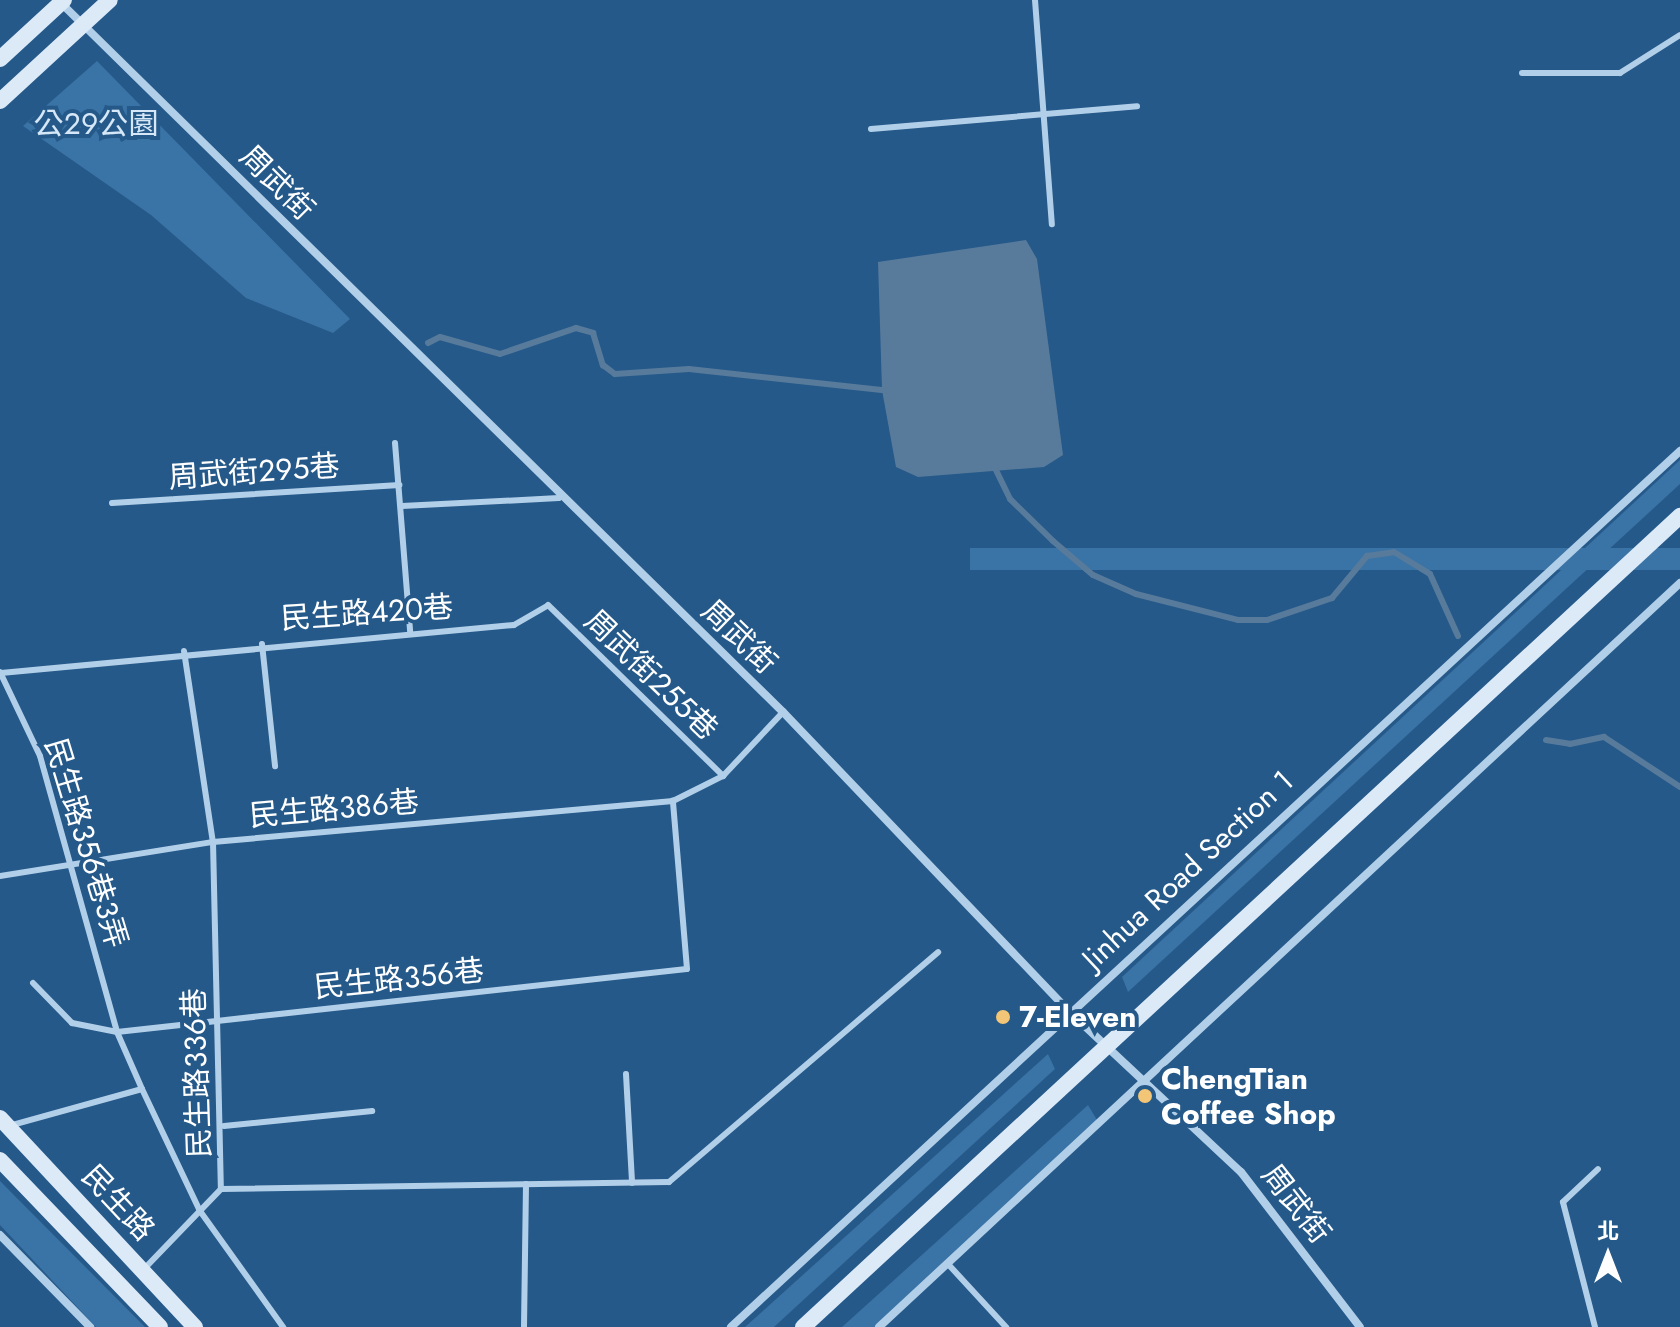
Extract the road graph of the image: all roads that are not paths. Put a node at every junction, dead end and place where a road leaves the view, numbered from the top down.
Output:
1 (110, 0) edge
2 (1035, 0) edge
3 (63, 1) edge
4 (83, 25) junction
5 (1680, 35) edge
6 (0, 59) edge
7 (1522, 73) dead end
8 (0, 101) edge
9 (1137, 106) dead end
10 (1043, 115) junction
11 (871, 129) dead end
12 (1052, 224) dead end
13 (395, 443) dead end
14 (1680, 451) edge
15 (399, 485) junction
16 (559, 498) junction
17 (112, 503) dead end
18 (402, 506) junction
19 (1680, 516) edge
20 (1680, 583) edge
21 (548, 605) joint
22 (410, 631) junction
23 (262, 644) junction
24 (184, 651) junction
25 (1, 672) edge
26 (783, 712) junction
27 (275, 766) dead end
28 (723, 776) junction
29 (673, 801) junction
30 (213, 842) junction
31 (70, 864) junction
32 (0, 876) edge
33 (938, 952) dead end
34 (33, 983) dead end
35 (1073, 1015) junction
36 (217, 1021) junction
37 (117, 1032) junction
38 (1112, 1048) junction
39 (626, 1074) dead end
40 (1145, 1082) junction
41 (142, 1089) junction
42 (372, 1111) dead end
43 (2, 1124) edge
44 (224, 1126) junction
45 (0, 1160) edge
46 (1598, 1169) dead end
47 (632, 1183) junction
48 (526, 1184) junction
49 (221, 1189) junction
50 (200, 1211) junction
51 (0, 1235) edge
52 (948, 1264) junction
53 (143, 1271) junction
54 (90, 1327) edge
55 (160, 1327) edge
56 (195, 1327) edge
57 (283, 1327) edge
58 (524, 1327) edge
59 (731, 1327) edge
60 (803, 1327) edge
61 (879, 1327) edge
62 (1006, 1327) edge
63 (1360, 1327) edge
64 (1595, 1327) edge

1 - 4 street
2 - 10 lane
3 - 4 street, 周武街
3 - 6 street
4 - 8 street
4 - 16 street, 周武街
5 - 7 lane
9 - 10 lane
10 - 11 lane
10 - 12 lane
13 - 15 lane
14 - 35 street, Jinhua Road Section 1
15 - 17 lane, 周武街295巷
15 - 18 lane
16 - 18 lane
16 - 26 street, 周武街
18 - 22 lane
19 - 38 street
20 - 40 street
21 - 22 lane, 民生路420巷
21 - 28 lane, 周武街255巷
22 - 23 lane, 民生路420巷
23 - 24 lane, 民生路420巷
23 - 27 lane
24 - 25 lane, 民生路420巷
24 - 30 lane
25 - 31 lane, 民生路356巷3弄
26 - 28 lane, 周武街255巷
26 - 35 street, 周武街
28 - 29 lane, 周武街255巷
29 - 30 lane, 民生路386巷
29 - 36 lane, 民生路356巷
30 - 31 lane, 民生路386巷
30 - 36 lane, 民生路336巷
31 - 32 lane, 民生路386巷
31 - 37 lane, 民生路356巷3弄
33 - 47 lane, 民生路336巷
34 - 37 lane, 民生路356巷
35 - 38 street, 周武街
35 - 59 street, Jinhua Road Section 1
36 - 37 lane, 民生路356巷
36 - 44 lane, 民生路336巷
37 - 41 lane
38 - 40 street, 周武街
38 - 60 street
39 - 47 lane
40 - 52 street
40 - 63 street, 周武街
41 - 43 lane
41 - 50 lane
42 - 44 lane
43 - 53 street, 民生路
44 - 49 lane, 民生路336巷
45 - 55 street, 民生路
46 - 64 lane
47 - 48 lane, 民生路336巷
48 - 49 lane, 民生路336巷
48 - 58 lane
49 - 50 lane
50 - 53 lane
50 - 57 lane
51 - 54 street
52 - 61 street
52 - 62 lane
53 - 56 street, 民生路

